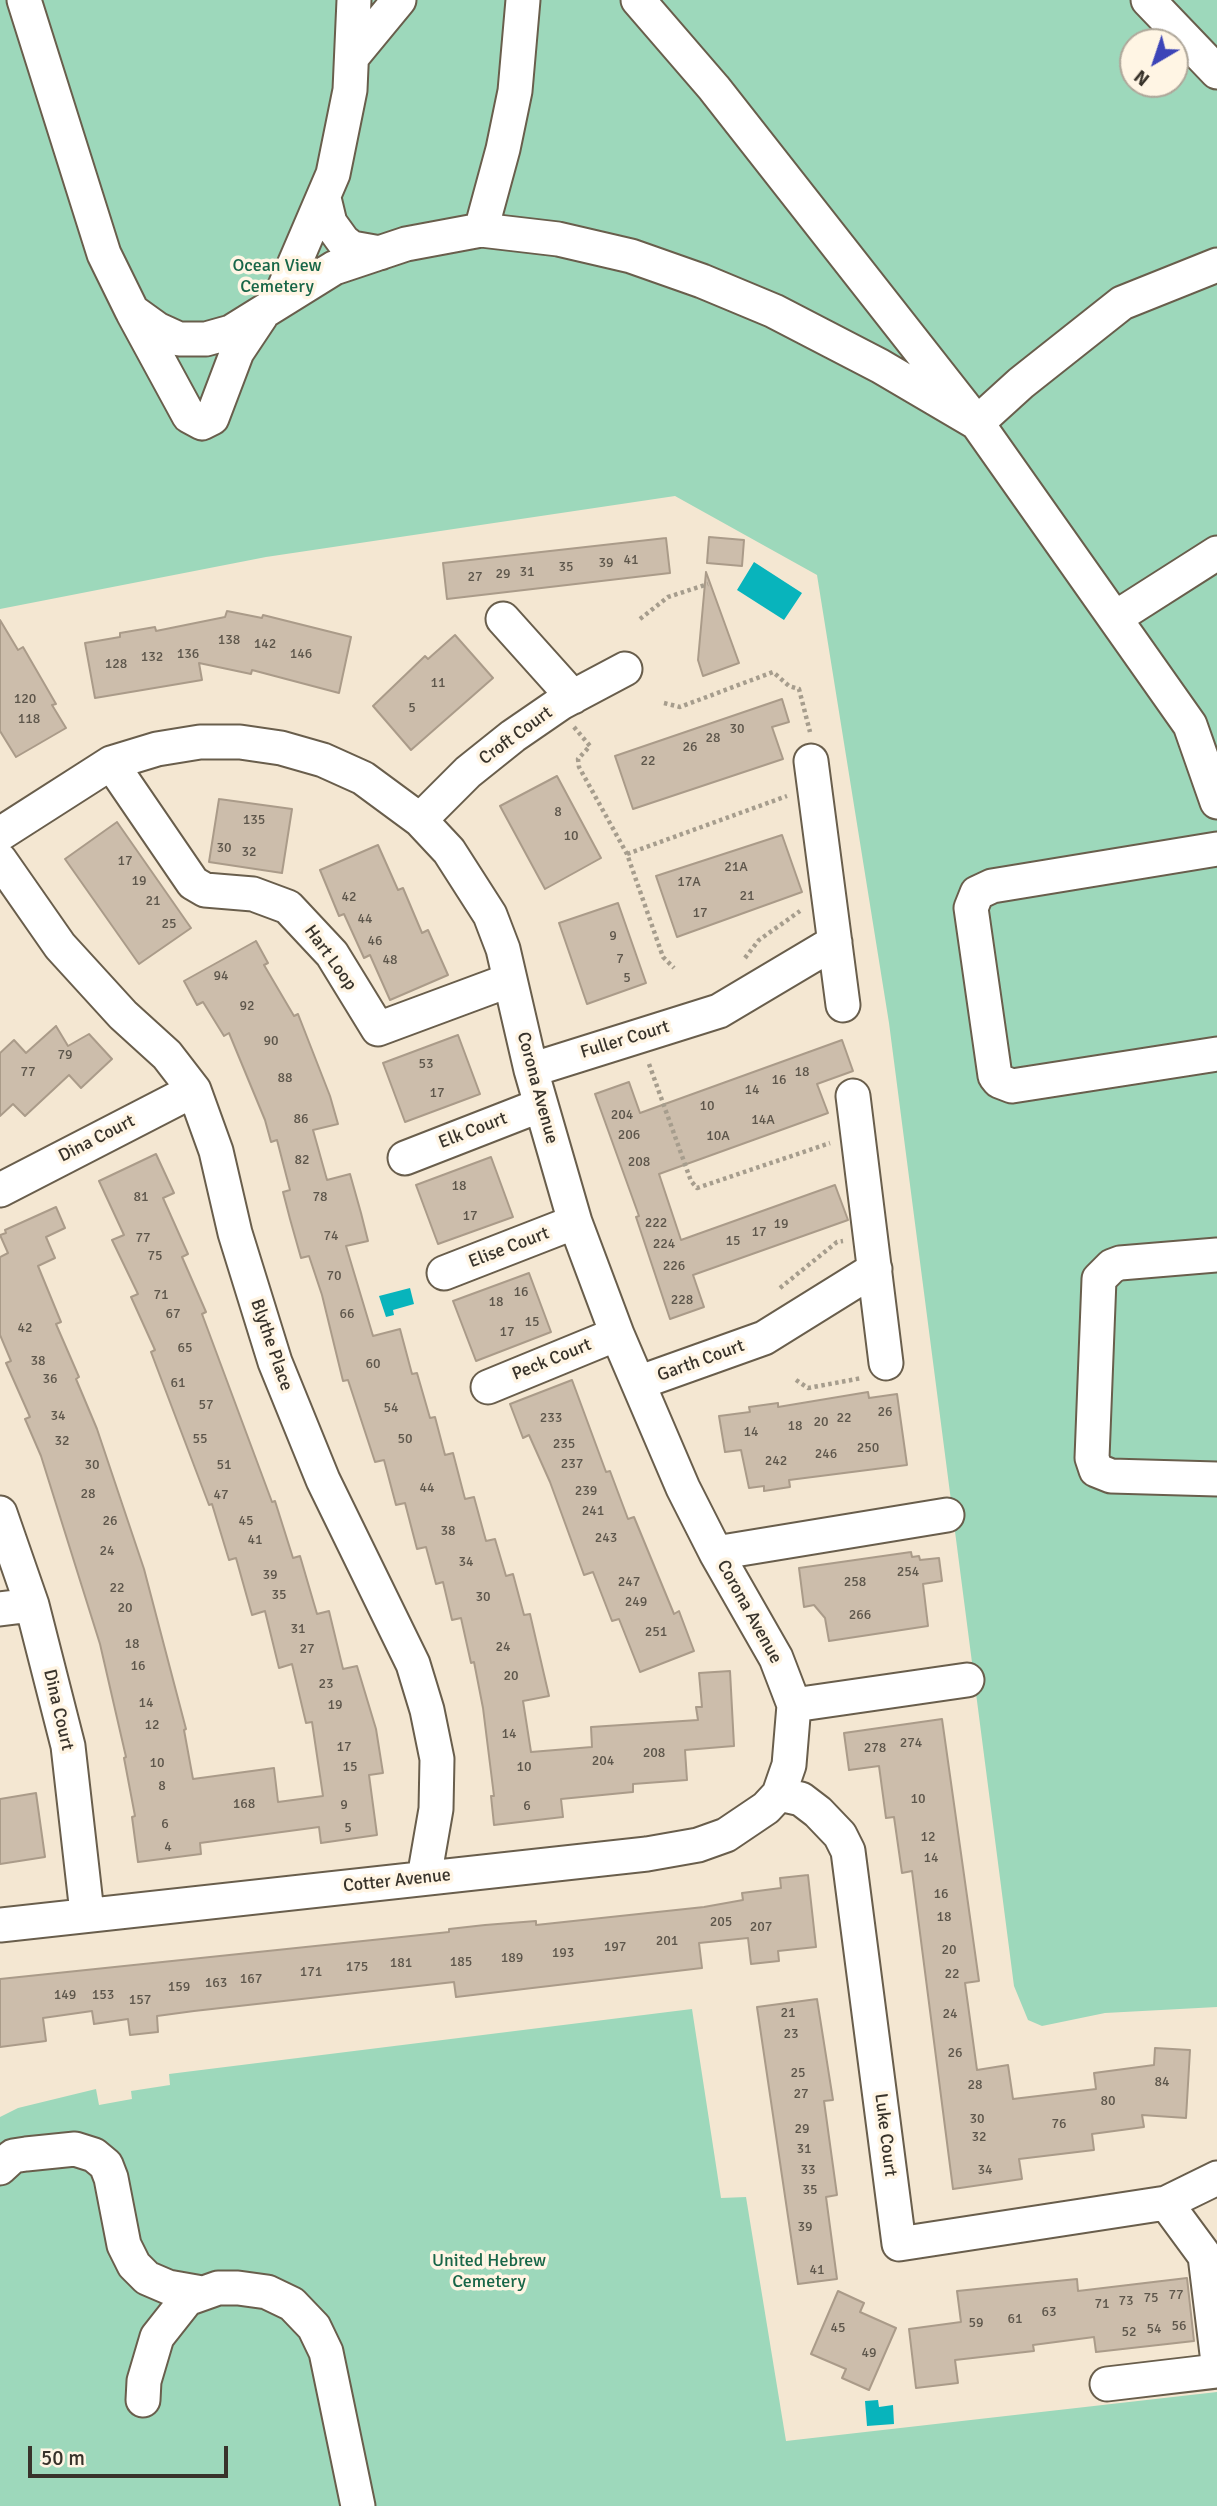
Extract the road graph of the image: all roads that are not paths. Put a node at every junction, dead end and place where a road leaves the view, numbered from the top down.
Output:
1 (24, 0) edge
2 (354, 0) edge
3 (399, 0) edge
4 (523, 0) edge
5 (638, 0) edge
6 (1148, 0) edge
7 (352, 57) junction
8 (1217, 72) edge
9 (324, 198) junction
10 (481, 230) junction
11 (380, 253) junction
12 (1217, 265) edge
13 (273, 304) junction
14 (132, 311) junction
15 (977, 423) junction
16 (1217, 553) edge
17 (1115, 618) junction
18 (503, 619) dead end
19 (625, 669) dead end
20 (572, 710) junction
21 (811, 748) road end
22 (111, 763) junction
23 (1217, 802) edge
24 (420, 820) junction
25 (0, 834) edge
26 (1217, 849) edge
27 (0, 860) edge
28 (835, 942) junction
29 (510, 980) junction
30 (843, 1005) dead end
31 (1217, 1054) edge
32 (531, 1070) junction
33 (194, 1090) junction
34 (853, 1096) dead end
35 (541, 1105) junction
36 (405, 1158) dead end
37 (0, 1189) edge
38 (575, 1222) junction
39 (1217, 1255) edge
40 (875, 1269) junction
41 (444, 1273) dead end
42 (617, 1334) junction
43 (878, 1370) road end
44 (638, 1383) junction
45 (488, 1387) dead end
46 (1217, 1479) edge
47 (0, 1513) edge
48 (947, 1515) dead end
49 (716, 1553) junction
50 (32, 1605) junction
51 (0, 1609) edge
52 (967, 1680) dead end
53 (794, 1705) junction
54 (779, 1794) junction
55 (424, 1878) junction
56 (87, 1913) junction
57 (0, 1925) edge
58 (0, 2168) edge
59 (1217, 2178) edge
60 (1166, 2203) junction
61 (202, 2293) junction
62 (1217, 2354) edge
63 (1217, 2371) edge
64 (1107, 2384) dead end
65 (144, 2400) dead end
66 (358, 2506) edge

1 - 14 street
2 - 7 street
3 - 7 street
4 - 10 street
5 - 15 street
6 - 8 street
7 - 9 street
9 - 11 street
9 - 13 street
10 - 11 street
10 - 15 street
11 - 13 street
12 - 15 street
13 - 14 street
13 - 14 street
15 - 17 street
16 - 17 street
17 - 23 street
18 - 20 street
19 - 20 street, Croft Court
20 - 24 street, Croft Court
21 - 28 street
22 - 24 street, Corona Avenue
22 - 25 street, Corona Avenue
22 - 29 street, Hart Loop
24 - 29 street, Corona Avenue
26 - 31 street
27 - 33 street, Blythe Place
28 - 30 street
28 - 32 street, Fuller Court
29 - 32 street, Corona Avenue
32 - 35 street, Corona Avenue
33 - 37 street, Dina Court
33 - 55 street, Blythe Place
34 - 40 street
35 - 36 street, Elk Court
35 - 38 street, Corona Avenue
38 - 41 street, Elise Court
38 - 42 street, Corona Avenue
39 - 46 street
40 - 43 street
40 - 44 street, Garth Court
42 - 44 street, Corona Avenue
42 - 45 street, Peck Court
44 - 49 street, Corona Avenue
47 - 50 street, Dina Court
48 - 49 street
49 - 53 street, Corona Avenue
50 - 51 street
50 - 56 street, Dina Court
52 - 53 street
53 - 54 street, Corona Avenue
54 - 55 street, Cotter Avenue
54 - 60 street, Luke Court
55 - 56 street, Cotter Avenue
56 - 57 street, Cotter Avenue
58 - 61 street
59 - 60 street
60 - 62 street
61 - 65 street
61 - 66 street
63 - 64 street

